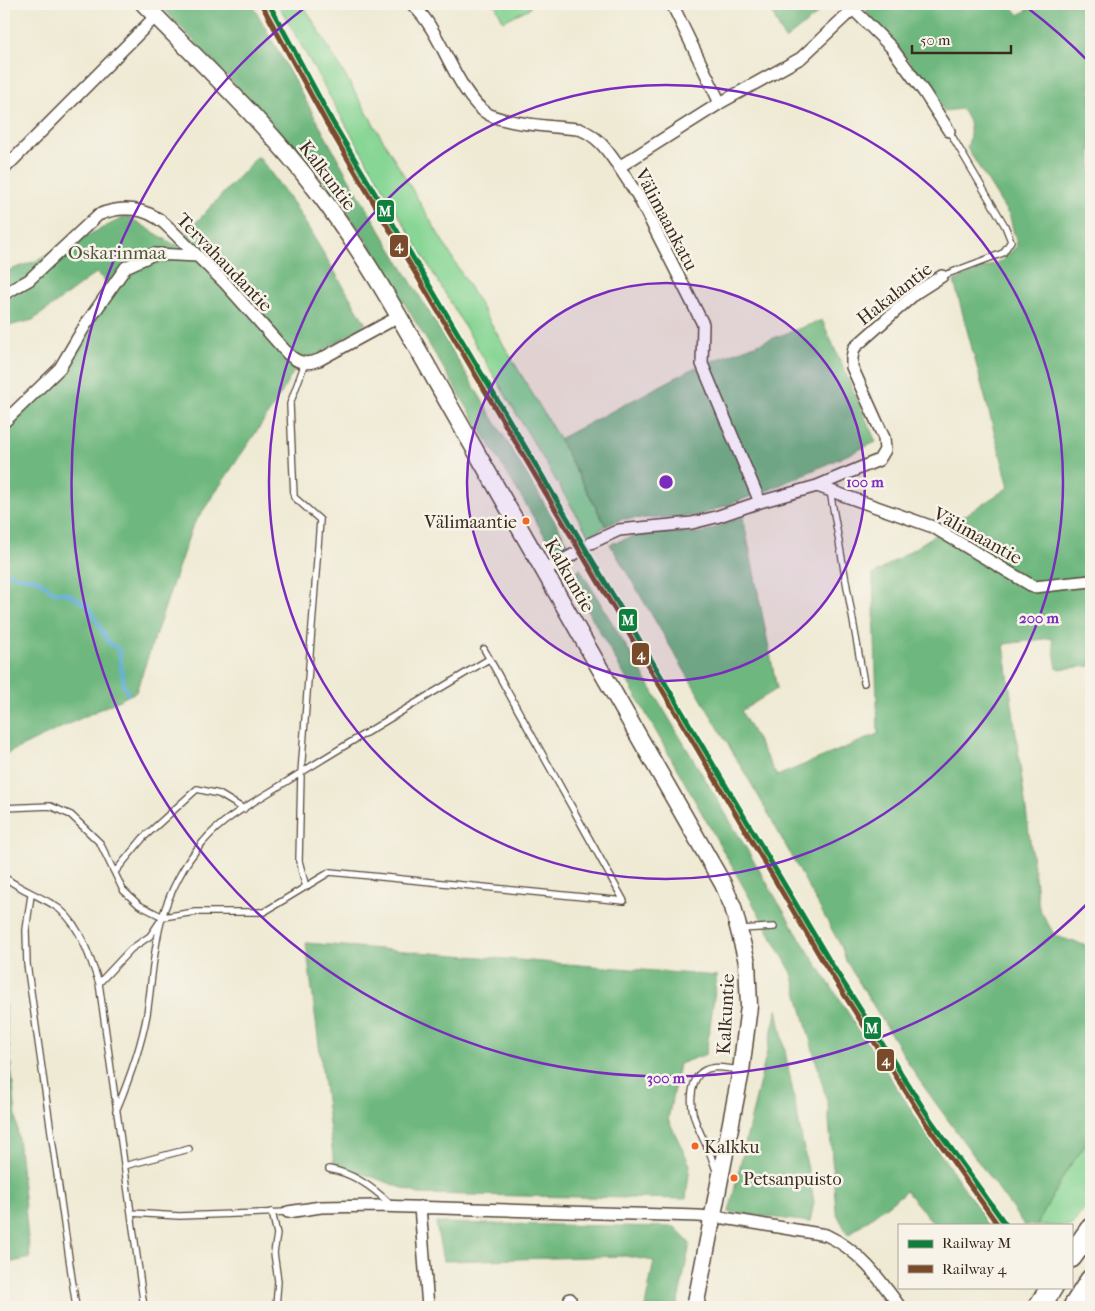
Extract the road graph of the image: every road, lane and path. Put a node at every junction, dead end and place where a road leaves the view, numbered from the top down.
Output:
1 (144, 4) edge
2 (412, 4) edge
3 (672, 4) edge
4 (855, 7) edge
5 (156, 16) junction
6 (720, 103) junction
7 (949, 131) joint
8 (619, 167) junction
9 (4, 169) edge
10 (198, 256) junction
11 (942, 276) joint
12 (4, 294) edge
13 (398, 317) junction
14 (305, 363) junction
15 (4, 422) edge
16 (817, 486) junction
17 (830, 491) junction
18 (760, 502) junction
19 (591, 543) dead end
20 (578, 552) dead end
21 (545, 570) junction
22 (1091, 581) edge
23 (484, 649) dead end
24 (489, 659) junction
25 (864, 683) dead end
26 (301, 773) junction
27 (4, 808) edge
28 (244, 809) junction
29 (115, 872) junction
30 (4, 877) edge
31 (306, 887) junction
32 (31, 895) junction
33 (163, 916) junction
34 (774, 927) dead end
35 (739, 929) junction
36 (99, 983) junction
37 (742, 1070) junction
38 (116, 1111) junction
39 (189, 1149) dead end
40 (124, 1166) junction
41 (329, 1169) dead end
42 (720, 1184) junction
43 (392, 1206) junction
44 (420, 1207) junction
45 (272, 1212) junction
46 (288, 1212) joint
47 (131, 1213) junction
48 (713, 1216) junction
49 (1091, 1229) edge
50 (1072, 1256) edge
51 (1091, 1280) edge
52 (1051, 1288) edge
53 (76, 1307) edge
54 (144, 1307) edge
55 (276, 1307) edge
56 (428, 1307) edge
57 (695, 1307) edge
58 (900, 1307) edge
59 (1039, 1307) edge
60 (1074, 1307) edge

1 - 5 street, Kalkuntie
2 - 8 street
3 - 6 street
4 - 6 street, Välimaankatu
4 - 7 street
5 - 9 street
5 - 13 street, Kalkuntie
6 - 8 street, Välimaankatu
7 - 11 lane, Hakalantie
8 - 18 street, Välimaankatu
10 - 12 street, Tervahaudantie
10 - 14 street, Tervahaudantie
10 - 15 street
11 - 16 street, Hakalantie
13 - 14 street
13 - 21 street, Kalkuntie
14 - 26 lane
16 - 17 street, Välimaantie
16 - 18 street
17 - 22 street, Välimaantie
17 - 25 lane
18 - 19 street
20 - 21 street
21 - 35 street, Kalkuntie
23 - 24 lane
24 - 26 lane
24 - 31 lane
26 - 28 lane
26 - 31 lane
27 - 29 lane
28 - 29 lane
28 - 33 lane
29 - 33 lane
30 - 32 lane
31 - 33 lane
32 - 36 lane
32 - 53 lane
33 - 36 lane
33 - 38 lane
34 - 35 lane
35 - 37 street, Kalkuntie
36 - 38 lane
37 - 42 street, Kalkuntie
37 - 42 lane
38 - 40 lane
39 - 40 lane
40 - 47 lane
41 - 43 lane
42 - 48 street, Kalkuntie
43 - 44 street
43 - 46 street
44 - 48 street
44 - 56 street
45 - 46 lane
45 - 47 lane
45 - 55 lane
47 - 54 lane
48 - 57 street, Kalkuntie
48 - 58 street
49 - 50 highway
51 - 60 highway
52 - 59 highway

